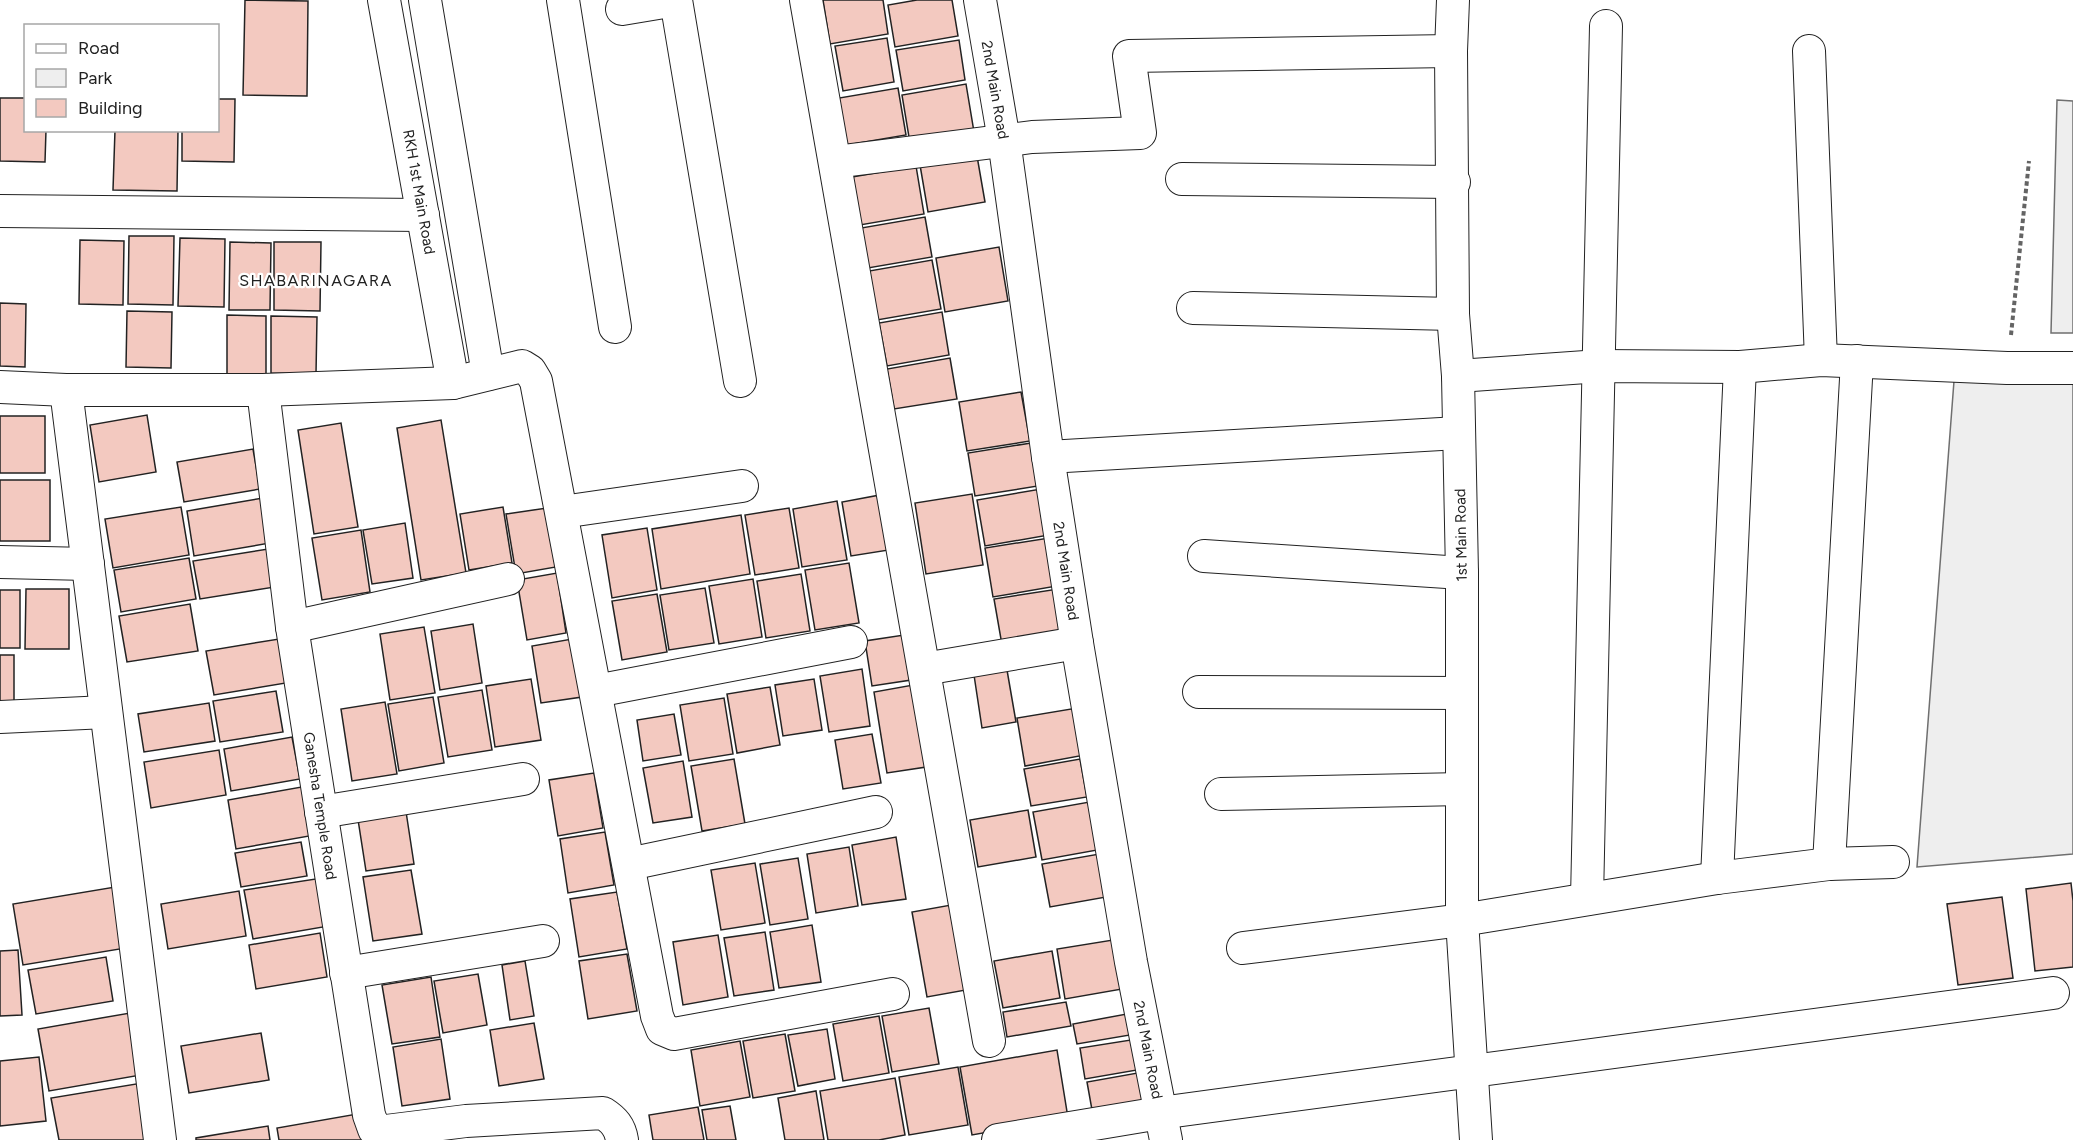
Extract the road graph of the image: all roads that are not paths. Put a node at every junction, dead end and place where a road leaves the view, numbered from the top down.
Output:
1 (384, 0) edge
2 (425, 0) edge
3 (563, 0) edge
4 (676, 0) edge
5 (806, 0) edge
6 (980, 0) edge
7 (1453, 0) edge
8 (622, 9) dead end
9 (1606, 26) dead end
10 (1451, 51) junction
11 (1809, 51) dead end
12 (1004, 140) junction
13 (835, 162) junction
14 (1182, 179) dead end
15 (1454, 182) junction
16 (0, 211) edge
17 (423, 215) junction
18 (1193, 308) dead end
19 (1453, 314) junction
20 (615, 327) dead end
21 (1821, 360) junction
22 (1857, 361) junction
23 (1600, 366) junction
24 (1740, 367) junction
25 (2073, 368) edge
26 (488, 374) junction
27 (1458, 376) junction
28 (740, 381) dead end
29 (453, 383) junction
30 (0, 387) edge
31 (66, 390) junction
32 (263, 390) junction
33 (1458, 433) junction
34 (1048, 457) junction
35 (742, 486) dead end
36 (562, 512) junction
37 (1204, 556) dead end
38 (0, 562) edge
39 (87, 564) junction
40 (1462, 573) junction
41 (508, 579) dead end
42 (292, 627) junction
43 (851, 642) dead end
44 (1077, 643) junction
45 (924, 669) junction
46 (596, 691) junction
47 (1199, 692) dead end
48 (1462, 693) junction
49 (106, 712) junction
50 (0, 717) edge
51 (523, 780) dead end
52 (1461, 789) junction
53 (1221, 795) dead end
54 (321, 812) junction
55 (876, 812) dead end
56 (1893, 862) dead end
57 (629, 864) junction
58 (1829, 864) junction
59 (1717, 878) junction
60 (1587, 899) junction
61 (1462, 920) junction
62 (543, 941) dead end
63 (1243, 948) dead end
64 (346, 973) junction
65 (2053, 993) dead end
66 (893, 994) dead end
67 (989, 1041) dead end
68 (1471, 1070) junction
69 (1163, 1126) edge
70 (466, 1130) edge
71 (160, 1140) edge
72 (622, 1140) edge
73 (998, 1140) edge
74 (1476, 1140) edge

1 - 17 street, RKH 1st Main Road
2 - 26 street
3 - 20 street
4 - 8 street
4 - 28 street
5 - 13 street
6 - 12 street, 2nd Main Road
7 - 10 street, 1st Main Road
9 - 23 street
10 - 12 street
10 - 15 street, 1st Main Road
11 - 21 street
12 - 13 street
12 - 34 street, 2nd Main Road
13 - 45 street
14 - 15 street
15 - 19 street, 1st Main Road
16 - 17 street
17 - 29 street, RKH 1st Main Road
18 - 19 street
19 - 27 street, 1st Main Road
21 - 22 street
21 - 24 street
22 - 25 street
22 - 58 street
23 - 24 street
23 - 27 street
23 - 60 street
24 - 59 street
26 - 29 street
26 - 36 street
27 - 33 street, 1st Main Road
29 - 32 street
30 - 31 street
31 - 32 street
31 - 39 street
32 - 42 street, Ganesha Temple Road
33 - 34 street
33 - 40 street, 1st Main Road
34 - 44 street, 2nd Main Road
35 - 36 street
36 - 46 street
37 - 40 street
38 - 39 street
39 - 49 street
40 - 48 street, 1st Main Road
41 - 42 street
42 - 54 street, Ganesha Temple Road
43 - 46 street
44 - 45 street
44 - 69 street, 2nd Main Road
45 - 67 street
46 - 57 street
47 - 48 street
48 - 52 street, 1st Main Road
49 - 50 street
49 - 71 street
51 - 54 street
52 - 53 street
52 - 61 street, 1st Main Road
54 - 64 street, Ganesha Temple Road
55 - 57 street
56 - 58 street
57 - 66 street
58 - 59 street
59 - 60 street
60 - 61 street
61 - 63 street
61 - 68 street, 1st Main Road
62 - 64 street
64 - 70 street, Ganesha Temple Road
65 - 68 street
68 - 69 street
68 - 74 street, 1st Main Road
69 - 73 street
70 - 72 street

